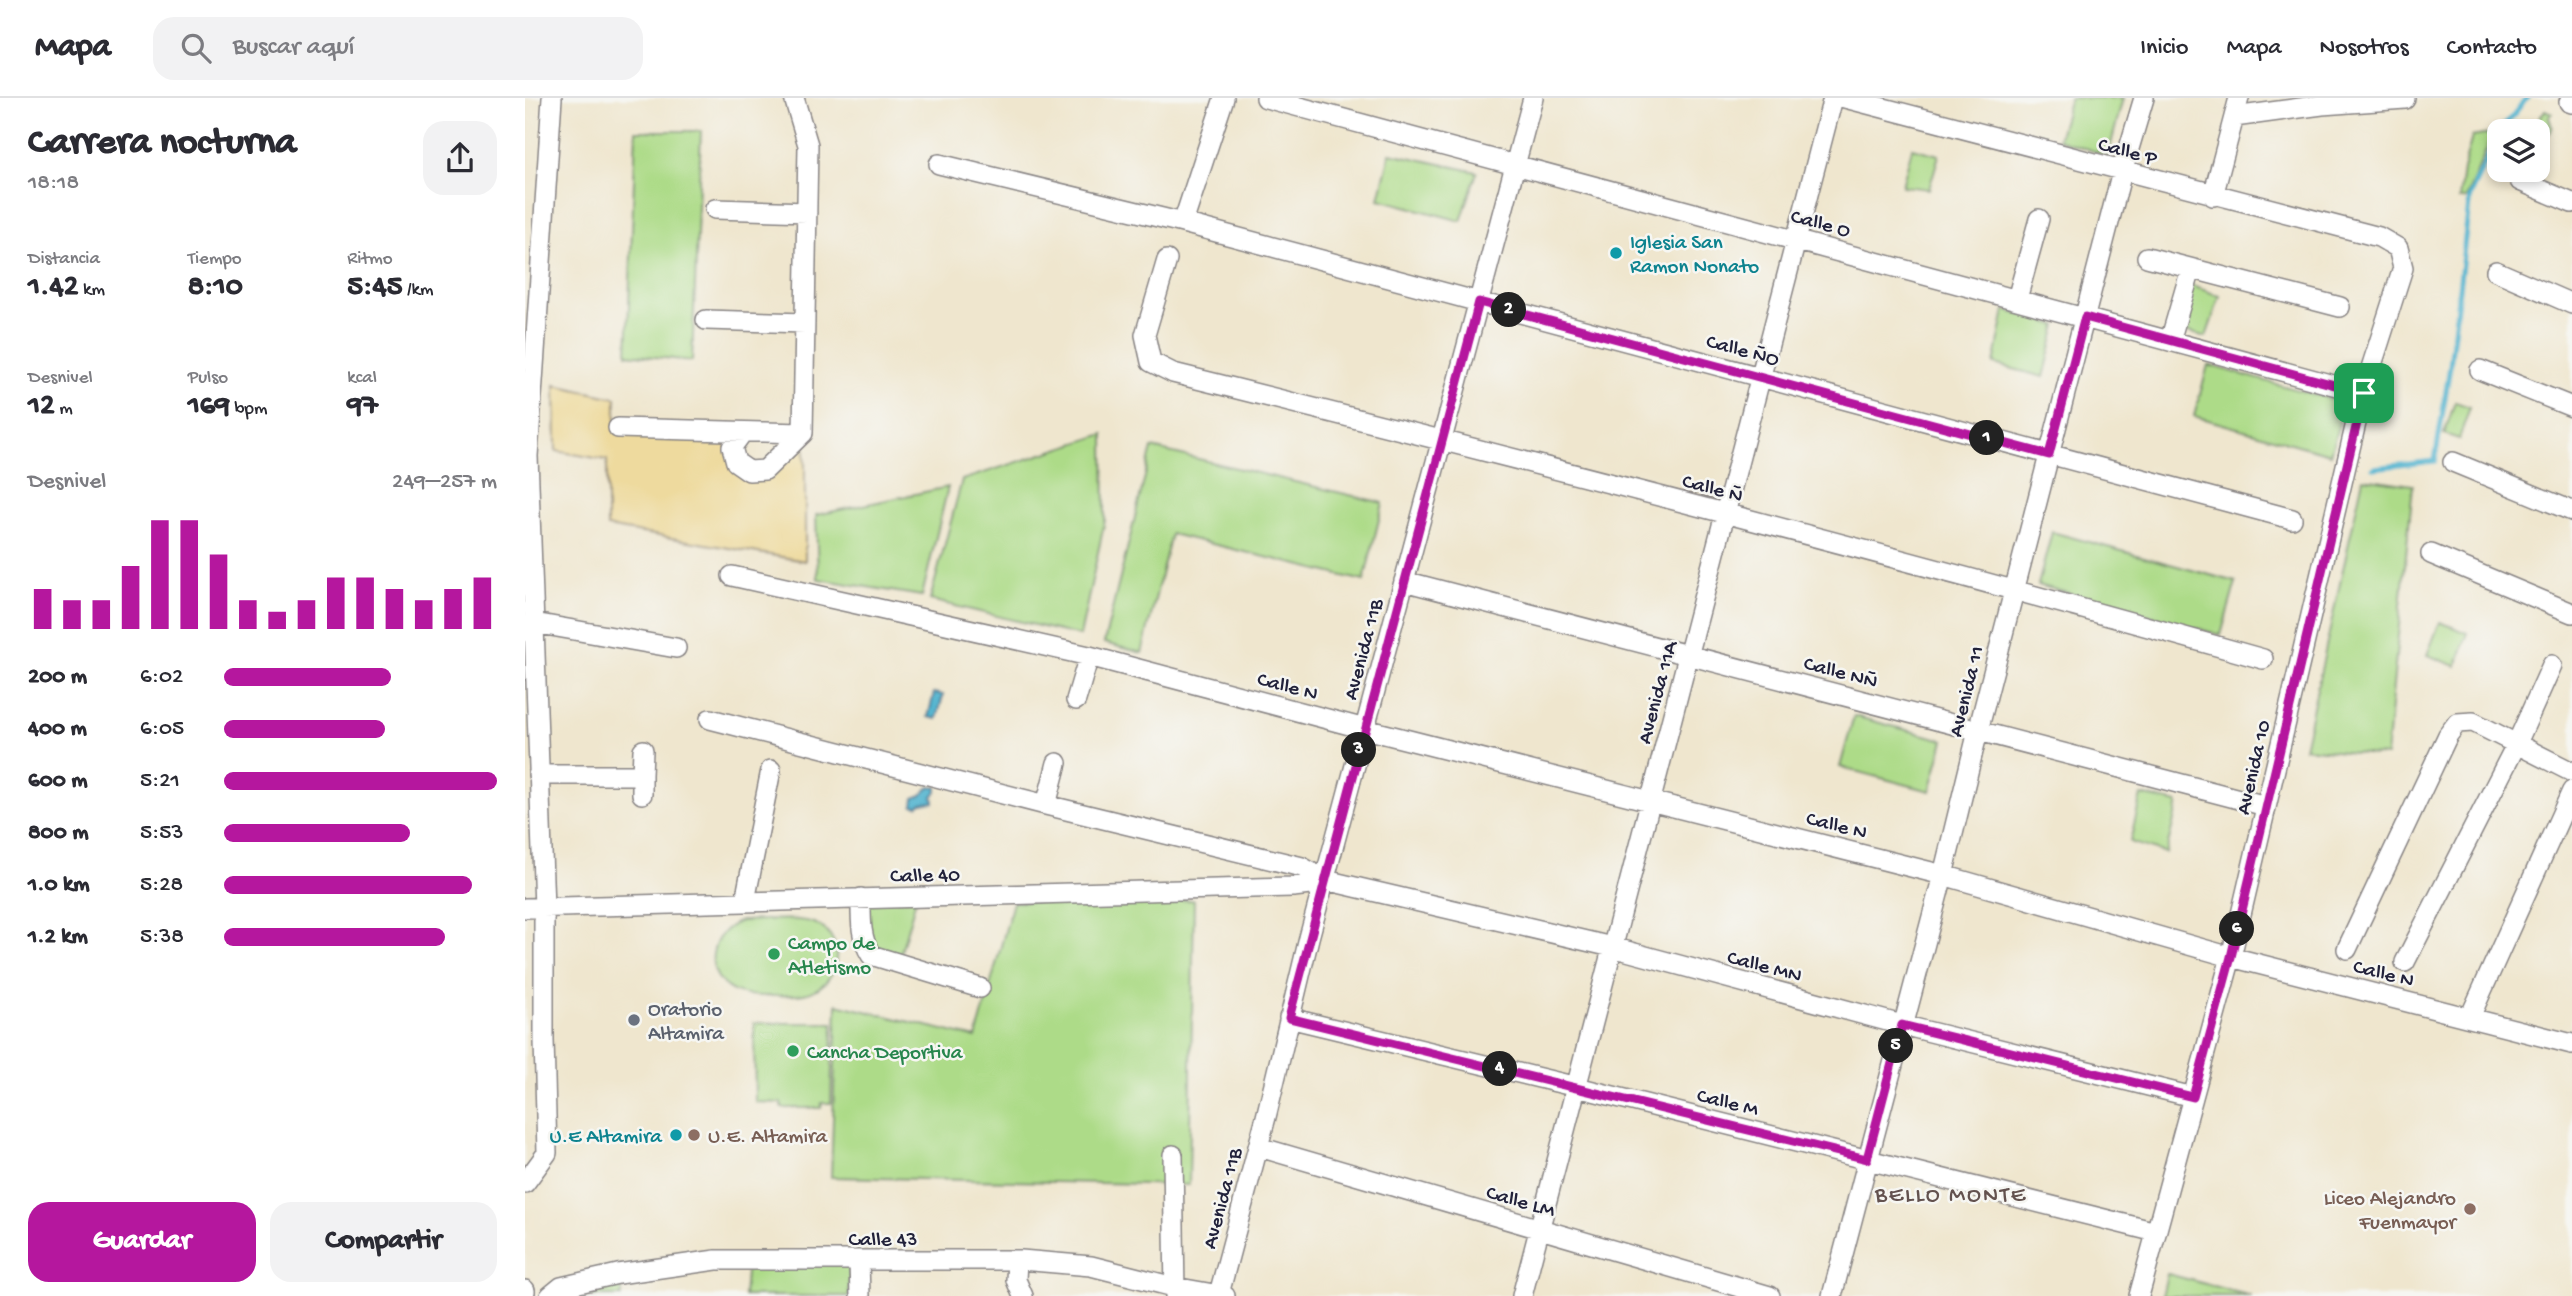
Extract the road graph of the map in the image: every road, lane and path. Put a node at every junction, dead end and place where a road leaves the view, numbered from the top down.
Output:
1 (552, 98) edge
2 (794, 98) edge
3 (1224, 98) edge
4 (1266, 98) edge
5 (1533, 98) edge
6 (1833, 98) edge
7 (1845, 98) edge
8 (2144, 98) edge
9 (2405, 99) edge
10 (2236, 108) edge
11 (1516, 163) junction
12 (939, 164) dead end
13 (2122, 172) junction
14 (2523, 182) edge
15 (2213, 195) junction
16 (2572, 203) edge
17 (715, 209) dead end
18 (807, 212) junction
19 (2039, 219) dead end
20 (1183, 223) junction
21 (1796, 239) junction
22 (2397, 247) joint
23 (2147, 257) dead end
24 (1167, 260) dead end
25 (2191, 269) junction
26 (2496, 271) dead end
27 (2017, 299) junction
28 (1479, 302) junction
29 (2572, 304) edge
30 (2340, 307) dead end
31 (2085, 317) junction
32 (706, 320) dead end
33 (805, 323) junction
34 (2171, 341) junction
35 (2480, 370) dead end
36 (1761, 377) junction
37 (2364, 393) junction
38 (2572, 407) edge
39 (618, 428) dead end
40 (743, 432) junction
41 (803, 433) junction
42 (1442, 440) junction
43 (2049, 455) junction
44 (2453, 461) dead end
45 (2572, 511) edge
46 (1725, 514) junction
47 (2292, 519) dead end
48 (2431, 554) dead end
49 (732, 576) dead end
50 (1404, 581) junction
51 (2014, 589) junction
52 (2572, 613) edge
53 (534, 623) junction
54 (676, 648) dead end
55 (1689, 655) junction
56 (1089, 656) junction
57 (2263, 659) dead end
58 (2552, 666) dead end
59 (1076, 700) dead end
60 (710, 719) dead end
61 (1365, 729) junction
62 (1978, 731) junction
63 (2517, 744) junction
64 (643, 750) dead end
65 (1057, 763) dead end
66 (771, 770) dead end
67 (2572, 772) edge
68 (538, 775) junction
69 (2572, 791) edge
70 (1651, 801) junction
71 (1046, 805) junction
72 (2266, 806) junction
73 (1943, 875) junction
74 (1325, 880) junction
75 (861, 898) junction
76 (745, 901) junction
77 (535, 908) edge
78 (1612, 947) junction
79 (2347, 949) dead end
80 (2231, 957) junction
81 (2405, 962) dead end
82 (980, 988) dead end
83 (2470, 1017) junction
84 (1289, 1018) junction
85 (1902, 1025) junction
86 (534, 1040) edge
87 (2572, 1044) edge
88 (1577, 1087) junction
89 (2193, 1097) junction
90 (1259, 1147) junction
91 (525, 1153) edge
92 (547, 1153) junction
93 (1173, 1155) dead end
94 (1867, 1159) junction
95 (525, 1184) edge
96 (1538, 1229) junction
97 (2156, 1231) junction
98 (1017, 1260) junction
99 (859, 1261) junction
100 (1174, 1292) edge
101 (1222, 1295) edge
102 (550, 1296) edge
103 (860, 1296) edge
104 (1023, 1296) edge
105 (1522, 1296) edge
106 (1770, 1296) edge
107 (1832, 1296) edge
108 (2139, 1296) edge

1 - 53 street
2 - 18 street
3 - 20 street
4 - 11 street, Calle O
5 - 11 street, Avenida 11B
6 - 21 street, Avenida 11A
7 - 13 street, Calle P
8 - 13 street, Avenida 11
9 - 10 street
10 - 15 street
11 - 21 street, Calle O
11 - 28 street, Avenida 11B
12 - 20 street, Calle ÑO
13 - 15 street, Calle P
13 - 31 street, Avenida 11
14 - 16 street
15 - 22 street, Calle P
17 - 18 street
18 - 33 street
19 - 27 street
20 - 28 street, Calle ÑO
21 - 27 street, Calle O
21 - 36 street, Avenida 11A
22 - 37 street, Avenida 10
23 - 25 street
24 - 42 street, Calle Ñ
25 - 30 street
25 - 34 street
26 - 29 street
27 - 31 street, Calle O
28 - 36 street, Calle ÑO
28 - 42 street, Avenida 11B
31 - 34 street, Calle O
31 - 43 street, Avenida 11
32 - 33 street
33 - 41 street
34 - 37 street, Calle O
35 - 38 street
36 - 43 street, Calle ÑO
36 - 46 street, Avenida 11A
37 - 72 street, Avenida 10
39 - 40 street
40 - 41 street
40 - 41 street
42 - 46 street, Calle Ñ
42 - 50 street, Avenida 11B
43 - 47 street, Calle ÑO
43 - 51 street, Avenida 11
44 - 45 street
46 - 51 street, Calle Ñ
46 - 55 street, Avenida 11A
48 - 52 street
49 - 56 street, Calle N
50 - 55 street, Calle NÑ
50 - 61 street, Avenida 11B
51 - 57 street, Calle Ñ
51 - 62 street, Avenida 11
53 - 54 street
53 - 68 street
55 - 62 street, Calle NÑ
55 - 70 street, Avenida 11A
56 - 59 street
56 - 61 street, Calle N
58 - 63 street
60 - 71 street
61 - 70 street, Calle N
61 - 74 street, Avenida 11B
62 - 72 street, Calle NÑ
62 - 73 street, Avenida 11
63 - 67 street
63 - 79 street
63 - 81 street
64 - 68 street
65 - 71 street
66 - 76 street
68 - 77 street
69 - 83 street
70 - 73 street, Calle N
70 - 78 street, Avenida 11A
71 - 74 street
72 - 80 street, Avenida 10
73 - 80 street, Calle N
73 - 85 street, Avenida 11
74 - 75 street, Calle 40
74 - 78 street, Calle MN
74 - 84 street, Avenida 11B
75 - 76 street, Calle 40
75 - 82 street
76 - 77 street, Calle 40
77 - 86 street
78 - 85 street, Calle MN
78 - 88 street, Avenida 11A
80 - 83 street, Calle N
80 - 89 street, Avenida 10
83 - 87 street, Calle N
84 - 88 street, Calle M
84 - 90 street, Avenida 11B
85 - 89 street, Calle MN
85 - 94 street, Avenida 11
86 - 92 street
88 - 94 street, Calle M
88 - 96 street, Avenida 11A
89 - 97 street, Avenida 10
90 - 96 street, Calle LM
90 - 101 street, Avenida 11B
91 - 92 street
92 - 95 street
93 - 100 street
94 - 97 street, Calle M
94 - 107 street, Avenida 11
96 - 105 street, Avenida 11A
96 - 106 street, Calle LM
97 - 108 street, Avenida 10
98 - 99 street, Calle 43
98 - 100 street, Calle 43
98 - 104 street
99 - 102 street, Calle 43
99 - 103 street
100 - 101 street, Calle 43

